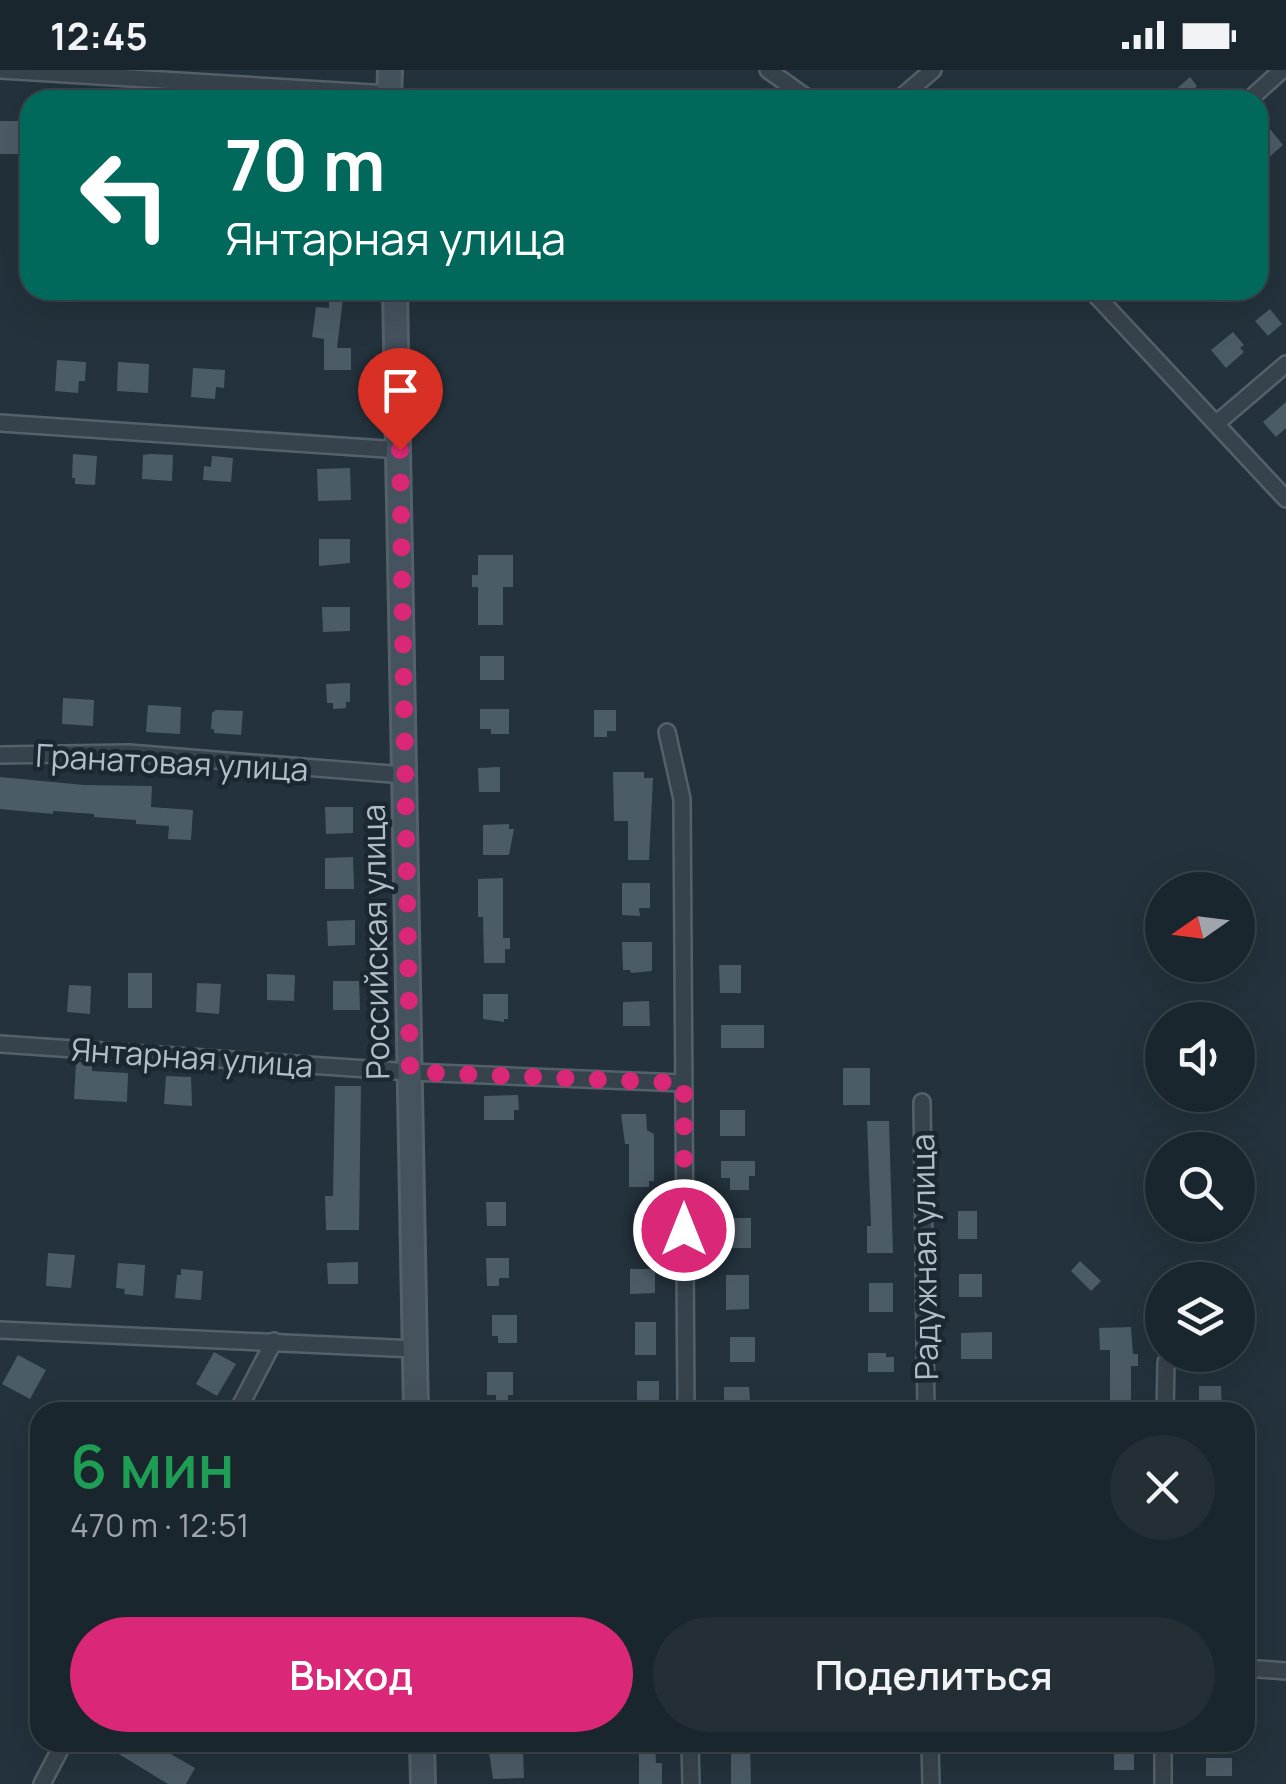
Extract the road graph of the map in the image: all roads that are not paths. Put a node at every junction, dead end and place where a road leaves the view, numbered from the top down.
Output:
1 (0, 70) edge
2 (768, 70) edge
3 (933, 70) edge
4 (1282, 70) edge
5 (389, 88) edge
6 (796, 90) edge
7 (910, 90) edge
8 (1260, 90) edge
9 (395, 300) edge
10 (1100, 300) edge
11 (1286, 364) edge
12 (1216, 423) junction
13 (0, 424) edge
14 (400, 450) junction
15 (1286, 499) edge
16 (667, 732) dead end
17 (0, 755) edge
18 (404, 775) junction
19 (0, 1044) edge
20 (410, 1072) junction
21 (684, 1083) junction
22 (922, 1102) dead end
23 (0, 1330) edge
24 (274, 1341) junction
25 (414, 1349) junction
26 (1166, 1372) edge
27 (242, 1402) edge
28 (416, 1402) edge
29 (686, 1402) edge
30 (926, 1402) edge
31 (1165, 1402) edge
32 (1255, 1669) edge
33 (1286, 1671) edge
34 (59, 1752) edge
35 (422, 1752) edge
36 (690, 1752) edge
37 (930, 1752) edge
38 (1163, 1752) edge
39 (42, 1784) edge
40 (423, 1784) edge
41 (691, 1784) edge
42 (931, 1784) edge
43 (1163, 1784) edge

1 - 5 street
2 - 6 street
3 - 7 street
4 - 8 street
9 - 14 main road, Российская улица
10 - 12 street
11 - 12 street
12 - 15 street
13 - 14 street
14 - 18 main road, Российская улица
16 - 21 street
17 - 18 street, Гранатовая улица
18 - 20 main road, Российская улица
19 - 20 street, Янтарная улица
20 - 21 street, Янтарная улица
20 - 25 main road, Российская улица
21 - 29 street
22 - 30 street, Радужная улица
23 - 24 street
24 - 25 street
24 - 27 street
25 - 28 main road, Российская улица
26 - 31 street
32 - 33 street
34 - 39 street
35 - 40 main road
36 - 41 street
37 - 42 street
38 - 43 street

